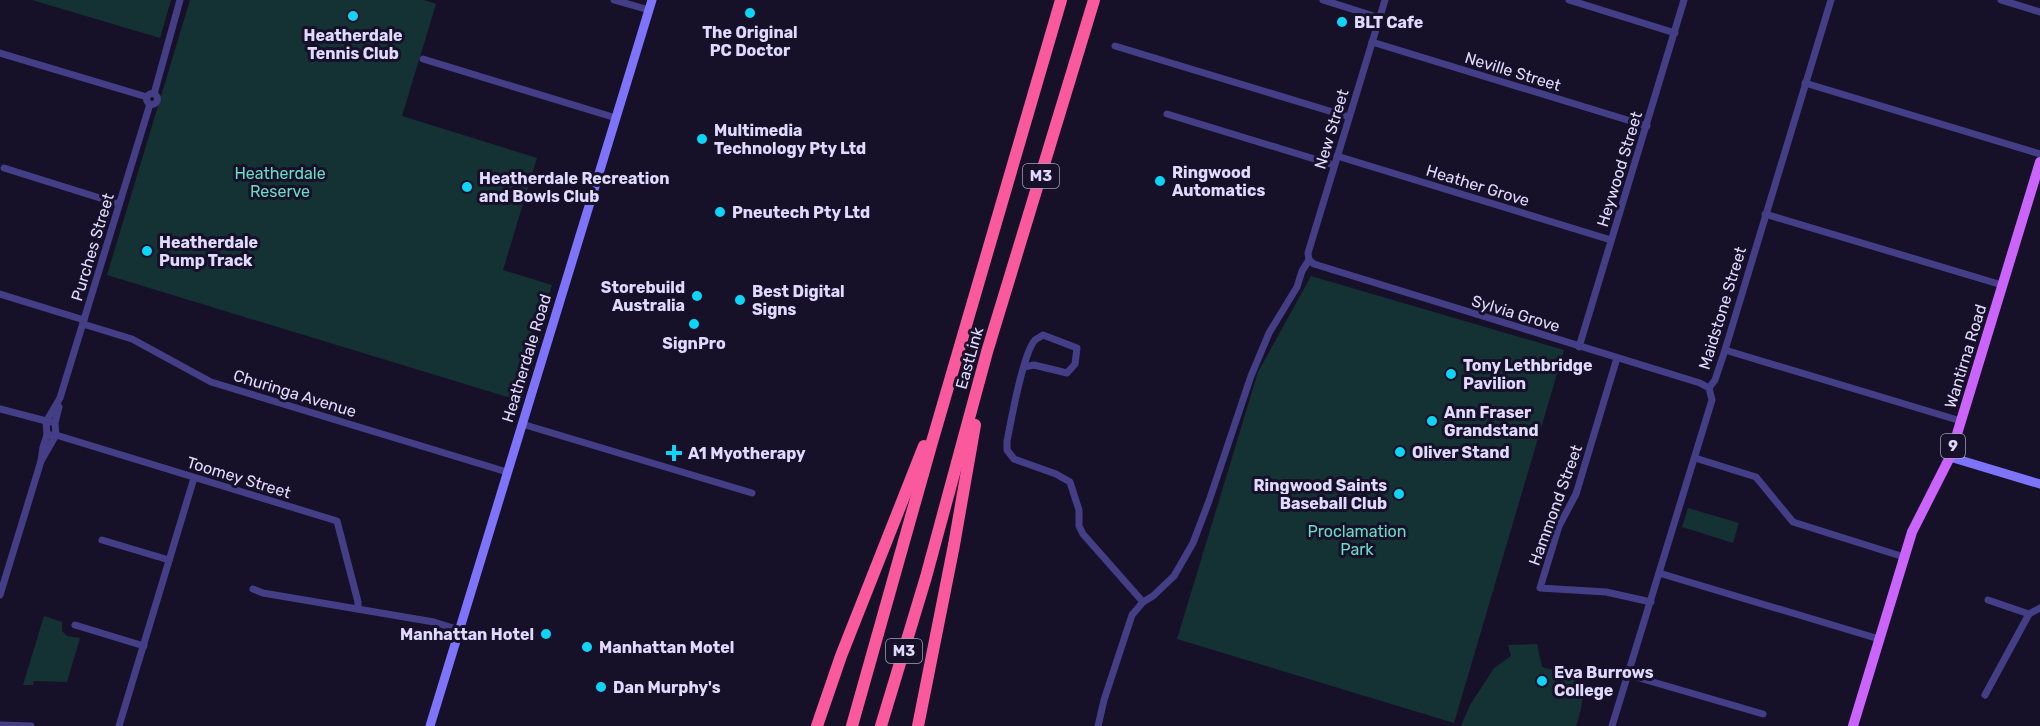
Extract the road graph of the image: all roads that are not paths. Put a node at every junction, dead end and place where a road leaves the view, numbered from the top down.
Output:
1 (180, 0) edge
2 (614, 0) edge
3 (1061, 0) edge
4 (1094, 0) edge
5 (1323, 0) edge
6 (1385, 0) edge
7 (1569, 0) edge
8 (1684, 0) edge
9 (1830, 0) edge
10 (2001, 0) edge
11 (650, 5) edge
12 (2040, 12) edge
13 (1380, 18) junction
14 (1674, 33) junction
15 (1372, 42) junction
16 (1114, 45) dead end
17 (0, 53) edge
18 (423, 59) dead end
19 (1805, 83) junction
20 (150, 98) junction
21 (1167, 114) dead end
22 (1349, 117) junction
23 (616, 118) junction
24 (1647, 126) junction
25 (2040, 154) edge
26 (1337, 156) junction
27 (2040, 162) edge
28 (1334, 165) junction
29 (3, 168) edge
30 (119, 204) junction
31 (1765, 214) junction
32 (1611, 240) junction
33 (1312, 262) junction
34 (2002, 285) junction
35 (0, 294) edge
36 (83, 322) junction
37 (1579, 347) junction
38 (1725, 350) junction
39 (987, 352) junction
40 (1617, 358) junction
41 (1024, 367) junction
42 (952, 372) junction
43 (1709, 388) junction
44 (60, 398) junction
45 (0, 409) edge
46 (1961, 421) junction
47 (46, 422) junction
48 (55, 423) junction
49 (522, 424) junction
50 (47, 435) junction
51 (56, 435) junction
52 (1950, 457) junction
53 (1695, 458) junction
54 (41, 460) junction
55 (507, 472) junction
56 (194, 478) junction
57 (2040, 484) edge
58 (752, 493) dead end
59 (102, 540) dead end
60 (1904, 557) junction
61 (169, 560) junction
62 (1659, 573) junction
63 (253, 589) dead end
64 (0, 595) edge
65 (1988, 600) dead end
66 (1143, 602) junction
67 (1651, 602) junction
68 (2040, 608) edge
69 (357, 609) junction
70 (2029, 614) junction
71 (75, 626) dead end
72 (459, 630) junction
73 (1879, 639) junction
74 (144, 645) junction
75 (1629, 675) junction
76 (1985, 695) dead end
77 (1102, 713) junction
78 (1763, 714) dead end
79 (0, 725) edge
80 (31, 726) edge
81 (119, 726) edge
82 (430, 726) edge
83 (817, 726) edge
84 (852, 726) edge
85 (881, 726) edge
86 (918, 726) edge
87 (1092, 726) edge
88 (1098, 726) edge
89 (1612, 726) edge
90 (1853, 726) edge

1 - 20 street, Purches Street
2 - 11 street
3 - 42 highway, EastLink / M3
4 - 39 highway, EastLink / M3
5 - 13 street
6 - 13 street, New Street
7 - 14 street
8 - 14 street, Heywood Street
9 - 19 street, Maidstone Street
10 - 12 street
11 - 23 main road, Heatherdale Road
13 - 15 street, New Street
14 - 24 street, Heywood Street
15 - 22 street, New Street
15 - 24 street, Neville Street
16 - 22 street
17 - 20 street
18 - 23 street
19 - 25 street
19 - 31 street, Maidstone Street
20 - 30 street, Purches Street
21 - 28 street
22 - 26 street, New Street
23 - 49 main road, Heatherdale Road
24 - 32 street, Heywood Street
26 - 28 street, New Street
26 - 32 street, Heather Grove
27 - 34 main road, Wantirna Road / 9
28 - 33 street, New Street
29 - 30 street
30 - 36 street, Purches Street
31 - 34 street
31 - 38 street, Maidstone Street
32 - 37 street, Heywood Street
33 - 37 street, Sylvia Grove
33 - 66 street, New Street
34 - 46 main road, Wantirna Road / 9
35 - 36 street, Churinga Avenue
36 - 44 street, Purches Street
36 - 55 street, Churinga Avenue
37 - 40 street, Sylvia Grove
38 - 43 street, Maidstone Street
38 - 46 street
39 - 85 highway, EastLink / M3
39 - 86 highway
40 - 43 street, Sylvia Grove
40 - 67 street, Hammond Street
41 - 41 street
41 - 66 street
42 - 83 highway
42 - 84 highway, EastLink / M3
43 - 53 street, Maidstone Street
44 - 47 street, Purches Street
44 - 48 street, Purches Street
45 - 47 street
46 - 52 main road, Wantirna Road / 9
47 - 48 street
47 - 50 street
48 - 51 street, Purches Street
49 - 55 main road, Heatherdale Road
49 - 58 street
50 - 51 street, Toomey Street
50 - 54 street
51 - 54 street
51 - 56 street, Toomey Street
52 - 57 main road
52 - 60 main road, Wantirna Road / 9
53 - 60 street
53 - 62 street, Maidstone Street
54 - 64 street
55 - 72 main road, Heatherdale Road
56 - 61 street
56 - 69 street, Toomey Street
59 - 61 street
60 - 73 main road, Wantirna Road / 9
61 - 74 street
62 - 67 street, Maidstone Street
62 - 73 street
63 - 69 street
65 - 70 street
66 - 77 street, New Street
67 - 75 street, Maidstone Street
68 - 70 street
69 - 72 street
70 - 76 street
71 - 74 street
72 - 82 main road, Heatherdale Road
73 - 90 main road, Wantirna Road / 9
74 - 81 street
75 - 78 street
75 - 89 street, Maidstone Street
77 - 87 street
77 - 88 street, New Street
79 - 80 street

